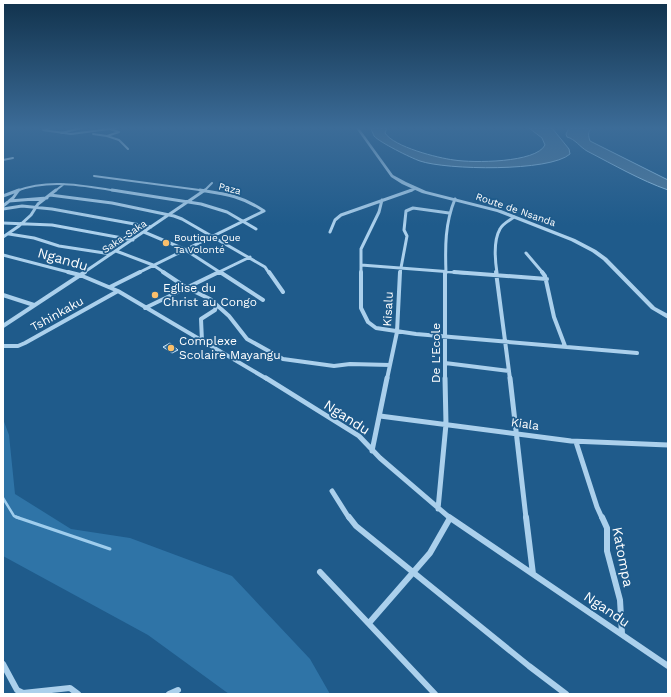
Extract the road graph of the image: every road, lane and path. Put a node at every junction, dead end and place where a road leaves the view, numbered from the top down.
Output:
1 (381, 161) edge
2 (94, 176) dead end
3 (212, 183) dead end
4 (65, 184) junction
5 (415, 189) junction
6 (204, 190) junction
7 (18, 191) junction
8 (3, 196) edge
9 (50, 196) junction
10 (46, 198) junction
11 (455, 199) junction
12 (382, 200) junction
13 (9, 201) junction
14 (187, 201) junction
15 (3, 206) edge
16 (35, 208) junction
17 (3, 209) edge
18 (170, 213) junction
19 (449, 213) junction
20 (514, 217) junction
21 (23, 222) junction
22 (243, 222) junction
23 (3, 223) edge
24 (151, 227) junction
25 (256, 229) dead end
26 (144, 232) junction
27 (330, 232) dead end
28 (9, 234) junction
29 (212, 236) junction
30 (3, 237) edge
31 (133, 240) junction
32 (184, 250) junction
33 (116, 251) junction
34 (526, 253) dead end
35 (111, 254) junction
36 (3, 255) edge
37 (250, 256) junction
38 (153, 265) junction
39 (361, 265) junction
40 (400, 267) junction
41 (219, 271) junction
42 (445, 272) junction
43 (80, 275) junction
44 (497, 277) junction
45 (547, 279) junction
46 (110, 287) junction
47 (187, 288) junction
48 (118, 291) junction
49 (283, 292) dead end
50 (3, 295) edge
51 (263, 300) dead end
52 (34, 305) junction
53 (216, 306) junction
54 (145, 308) junction
55 (668, 317) edge
56 (3, 326) edge
57 (397, 332) junction
58 (444, 336) junction
59 (506, 341) junction
60 (202, 342) junction
61 (3, 346) edge
62 (565, 346) junction
63 (637, 353) dead end
64 (445, 363) junction
65 (390, 365) junction
66 (510, 371) junction
67 (380, 416) junction
68 (446, 424) junction
69 (517, 433) junction
70 (576, 442) junction
71 (668, 444) edge
72 (372, 451) junction
73 (332, 491) dead end
74 (438, 508) junction
75 (450, 518) junction
76 (320, 572) dead end
77 (413, 573) junction
78 (533, 574) junction
79 (369, 623) junction
80 (622, 634) junction
81 (3, 664) edge
82 (668, 666) edge
83 (178, 690) dead end
84 (78, 694) edge
85 (169, 694) edge
86 (435, 694) edge
87 (566, 694) edge

1 - 5 street, Route de Nsanda
2 - 6 street, Paza
3 - 6 street, Saka-Saka
4 - 7 street
4 - 9 street
4 - 14 street
5 - 11 street, Route de Nsanda
5 - 12 street
6 - 14 street, Saka-Saka
6 - 22 street, Paza
7 - 8 street
7 - 13 street
9 - 10 street
9 - 18 street
10 - 13 street
10 - 16 street
11 - 19 street, De L'Ecole
11 - 20 street, Route de Nsanda
12 - 27 street
12 - 39 street
13 - 15 street
14 - 18 street, Saka-Saka
14 - 22 street
16 - 17 street
16 - 21 street
16 - 24 street
18 - 24 street, Saka-Saka
18 - 29 street
19 - 40 street, Kisalu
19 - 42 street, De L'Ecole
20 - 44 street
20 - 55 street, Route de Nsanda
21 - 23 street
21 - 28 street
21 - 31 street
22 - 25 street
22 - 29 street
24 - 26 street, Saka-Saka
26 - 31 street, Saka-Saka
26 - 32 street
28 - 30 street
28 - 35 street
29 - 32 street
29 - 37 street
31 - 33 street, Saka-Saka
32 - 38 street
32 - 41 street
33 - 35 street, Saka-Saka
33 - 38 street
34 - 45 street
35 - 43 street, Saka-Saka
36 - 43 street, Ngandu
37 - 41 street
37 - 49 street
38 - 46 street
38 - 47 street
39 - 40 street
39 - 57 street
40 - 42 street
40 - 57 street, Kisalu
41 - 47 street
41 - 51 street
42 - 44 street
42 - 58 street, De L'Ecole
43 - 46 street, Ngandu
43 - 52 street, Saka-Saka
44 - 45 street
44 - 59 street
45 - 62 street
46 - 48 street, Ngandu
47 - 53 street
47 - 54 street
48 - 54 street, Ngandu
48 - 61 street, Tshinkaku
50 - 52 street
52 - 56 street, Saka-Saka
53 - 60 street
53 - 65 street
54 - 60 street, Ngandu
57 - 58 street
57 - 65 street, Kisalu
58 - 59 street
58 - 64 street, De L'Ecole
59 - 62 street
59 - 66 street
60 - 72 street, Ngandu
62 - 63 street
64 - 66 street
64 - 68 street, De L'Ecole
65 - 67 street, Kisalu
66 - 69 street
67 - 68 street, Kiala
67 - 72 street, Kisalu
68 - 69 street, Kiala
68 - 74 street, De L'Ecole
69 - 70 street, Kiala
69 - 78 street
70 - 71 street, Kiala
70 - 80 street, Katompa
72 - 74 street, Ngandu
73 - 77 street
74 - 75 street, Ngandu
75 - 77 street
75 - 78 street, Ngandu
76 - 79 street
77 - 79 street
77 - 87 street
78 - 80 street, Ngandu
79 - 86 street
80 - 82 street, Ngandu
81 - 84 street
83 - 85 street

